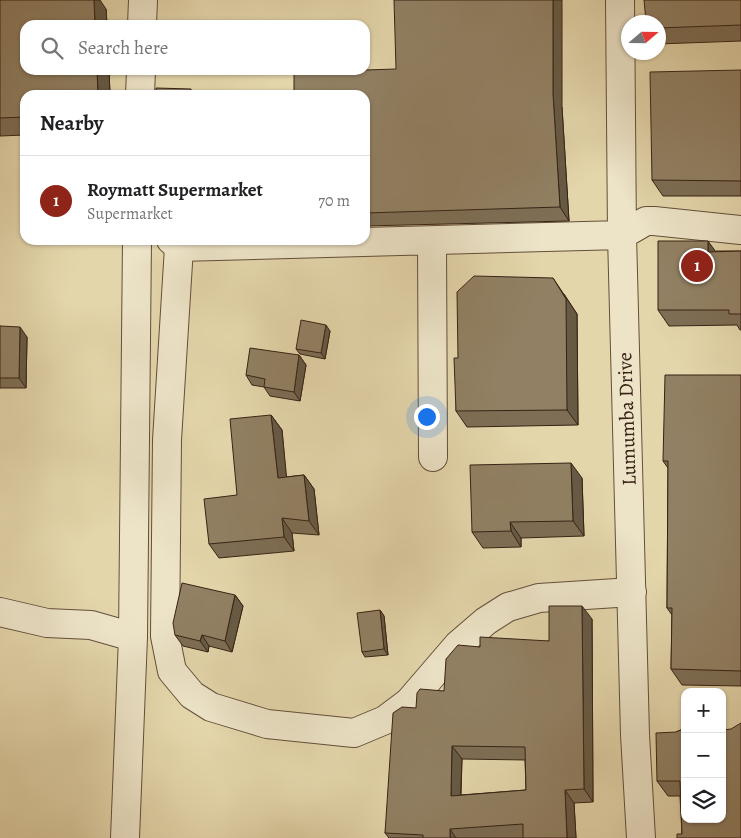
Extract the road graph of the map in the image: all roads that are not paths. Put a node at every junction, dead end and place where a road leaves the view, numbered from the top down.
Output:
1 (143, 0) edge
2 (620, 0) edge
3 (142, 20) edge
4 (141, 75) edge
5 (140, 90) edge
6 (741, 230) edge
7 (622, 235) junction
8 (370, 241) edge
9 (432, 241) junction
10 (137, 245) edge
11 (175, 245) edge
12 (433, 457) dead end
13 (632, 592) junction
14 (0, 612) edge
15 (133, 637) junction
16 (125, 838) edge
17 (641, 838) edge

1 - 3 street
2 - 7 street, Lumumba Drive
4 - 5 street
6 - 7 street
7 - 9 street
7 - 13 street, Lumumba Drive
8 - 9 street
9 - 12 street
10 - 15 street
11 - 13 street
13 - 17 street, Lumumba Drive
14 - 15 street
15 - 16 street

